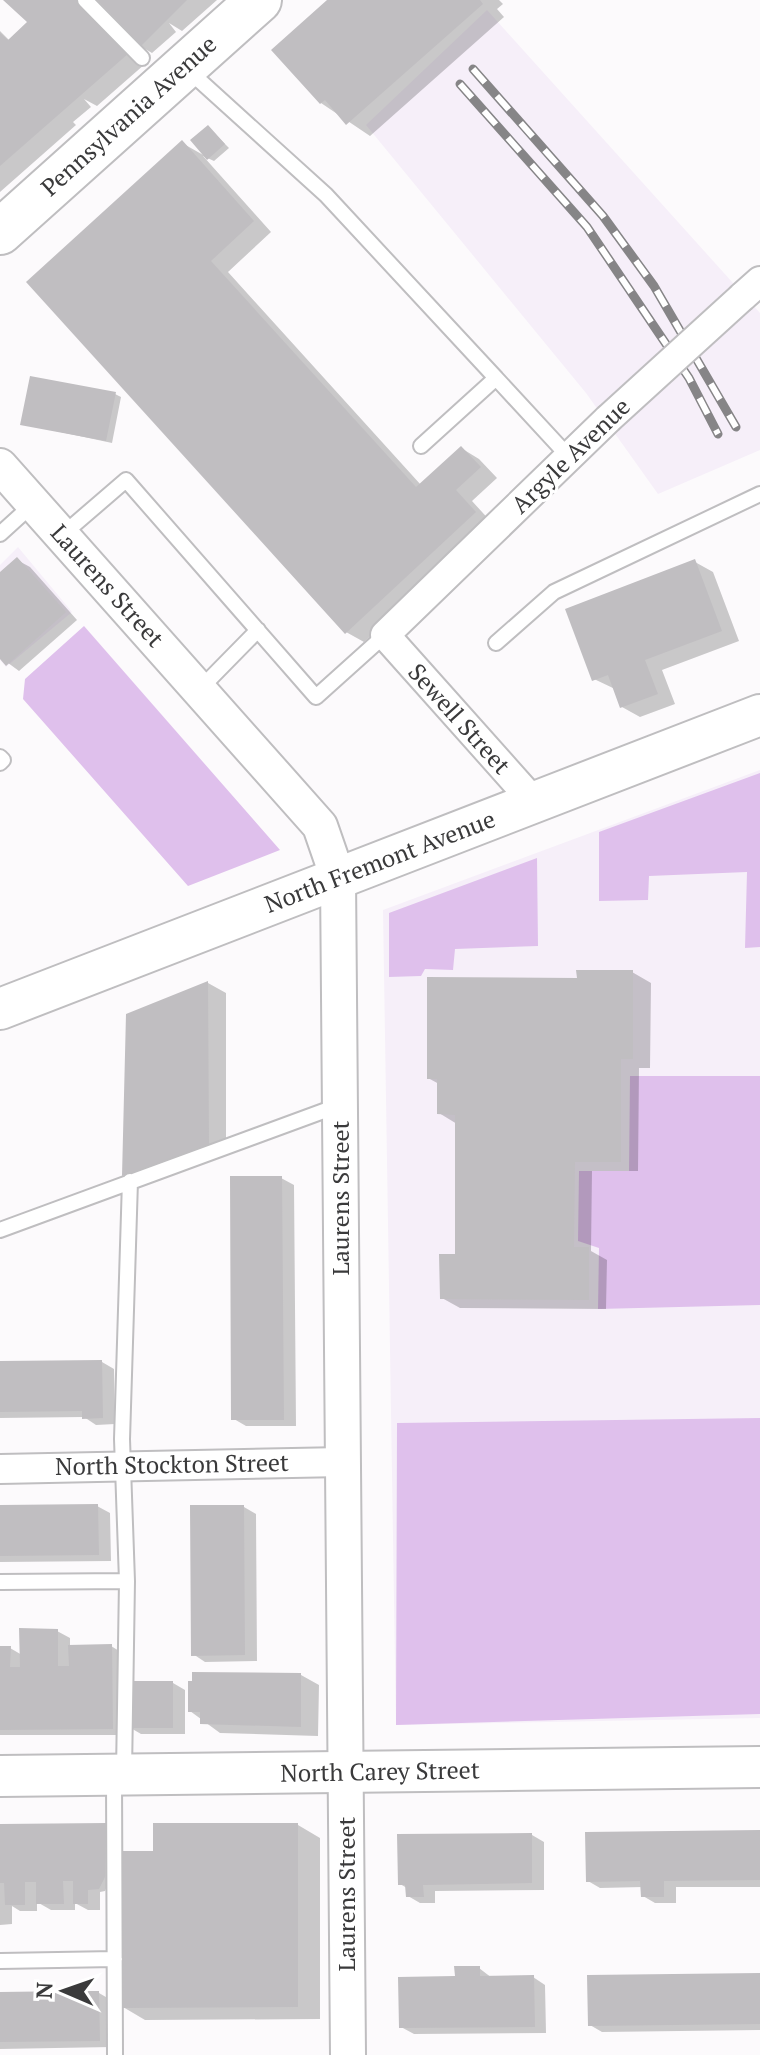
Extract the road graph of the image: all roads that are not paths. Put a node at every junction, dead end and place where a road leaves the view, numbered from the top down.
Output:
1 (85, 0) edge
2 (259, 0) edge
3 (142, 58) dead end
4 (184, 67) junction
5 (0, 232) edge
6 (751, 289) edge
7 (496, 378) junction
8 (421, 446) dead end
9 (569, 457) junction
10 (0, 466) edge
11 (757, 495) edge
12 (34, 504) junction
13 (760, 513) edge
14 (0, 534) edge
15 (61, 536) junction
16 (258, 630) junction
17 (385, 635) junction
18 (496, 643) dead end
19 (199, 690) junction
20 (760, 715) edge
21 (0, 757) edge
22 (0, 763) edge
23 (534, 802) junction
24 (338, 878) junction
25 (0, 1009) edge
26 (341, 1105) junction
27 (130, 1181) junction
28 (0, 1230) edge
29 (343, 1462) junction
30 (123, 1467) junction
31 (0, 1469) edge
32 (127, 1581) junction
33 (0, 1582) edge
34 (760, 1767) edge
35 (347, 1773) junction
36 (119, 1775) junction
37 (0, 1776) edge
38 (115, 1959) junction
39 (0, 1961) edge
40 (115, 2055) edge
41 (348, 2055) edge

1 - 3 lane
2 - 4 main road, Pennsylvania Avenue
4 - 5 main road, Pennsylvania Avenue
4 - 7 lane
6 - 9 street, Argyle Avenue, bridge
7 - 8 lane
7 - 9 lane
9 - 17 street, Argyle Avenue
10 - 12 street, Laurens Street
11 - 13 lane
11 - 18 lane
12 - 14 lane
12 - 15 street, Laurens Street
15 - 16 lane
15 - 19 street, Laurens Street
16 - 17 lane
16 - 19 lane
17 - 23 street, Sewell Street
19 - 24 street, Laurens Street
20 - 23 main road, North Fremont Avenue
21 - 22 lane
23 - 24 main road, North Fremont Avenue
24 - 25 main road, North Fremont Avenue
24 - 26 street, Laurens Street
26 - 27 lane
26 - 29 street, Laurens Street
27 - 28 lane
27 - 30 lane
29 - 30 street, North Stockton Street
29 - 35 street, Laurens Street
30 - 31 street, North Stockton Street
30 - 32 lane
32 - 33 lane
32 - 36 lane
34 - 35 main road, North Carey Street
35 - 36 main road, North Carey Street
35 - 41 street, Laurens Street
36 - 37 main road, North Carey Street
36 - 38 lane
38 - 39 lane
38 - 40 lane

